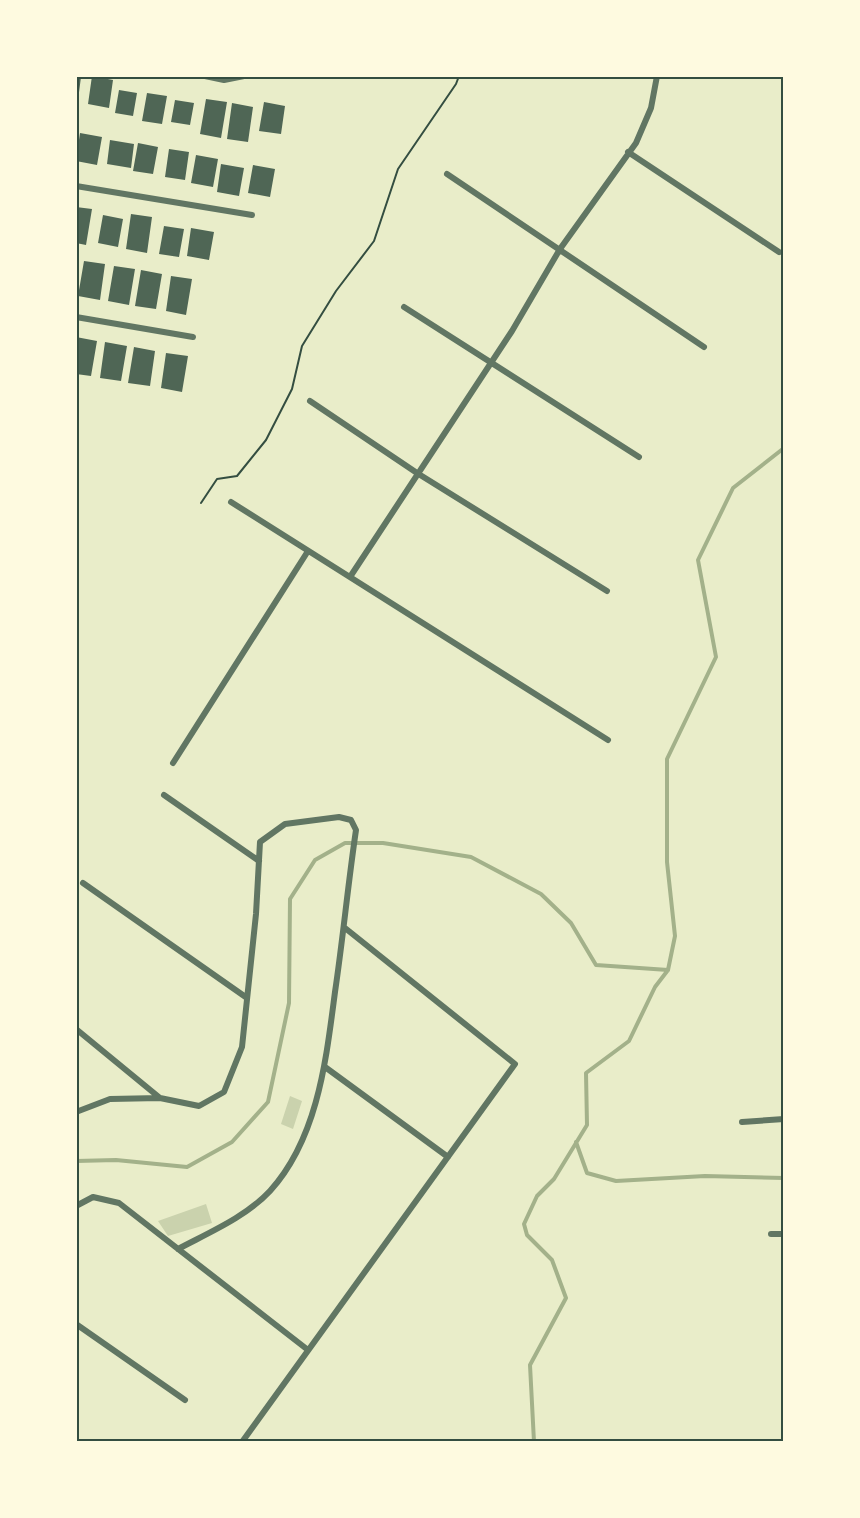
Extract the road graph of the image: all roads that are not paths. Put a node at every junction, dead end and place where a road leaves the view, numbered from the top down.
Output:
1 (205, 76) edge
2 (244, 76) edge
3 (657, 76) edge
4 (692, 76) edge
5 (706, 76) edge
6 (628, 152) junction
7 (447, 174) dead end
8 (76, 186) edge
9 (252, 215) dead end
10 (560, 249) junction
11 (779, 252) dead end
12 (404, 308) dead end
13 (76, 317) edge
14 (193, 337) dead end
15 (704, 347) dead end
16 (491, 363) junction
17 (310, 401) dead end
18 (639, 457) dead end
19 (417, 473) junction
20 (231, 502) dead end
21 (308, 550) junction
22 (350, 577) junction
23 (607, 591) dead end
24 (608, 740) dead end
25 (173, 763) dead end
26 (164, 795) dead end
27 (259, 861) junction
28 (83, 883) dead end
29 (345, 928) junction
30 (247, 998) junction
31 (76, 1029) edge
32 (325, 1067) junction
33 (160, 1098) junction
34 (76, 1112) edge
35 (783, 1119) edge
36 (742, 1122) dead end
37 (448, 1156) junction
38 (76, 1206) edge
39 (771, 1234) dead end
40 (783, 1234) edge
41 (178, 1249) junction
42 (76, 1324) edge
43 (308, 1350) junction
44 (185, 1400) dead end
45 (242, 1442) edge

1 - 2 street
3 - 6 street
4 - 5 street
6 - 10 street
6 - 11 street
7 - 10 street
8 - 9 street
10 - 15 street
10 - 16 street
12 - 16 street
13 - 14 street
16 - 18 street
16 - 19 street
17 - 19 street
19 - 22 street
19 - 23 street
20 - 21 street
21 - 22 street
21 - 25 street
22 - 24 street
26 - 27 street
27 - 29 street
27 - 30 street
28 - 30 street
29 - 32 street
29 - 37 street
30 - 33 street
31 - 33 street
32 - 37 street
32 - 41 street
33 - 34 street
35 - 36 street
37 - 43 street
38 - 41 street
39 - 40 street
41 - 43 street
42 - 44 street
43 - 45 street

